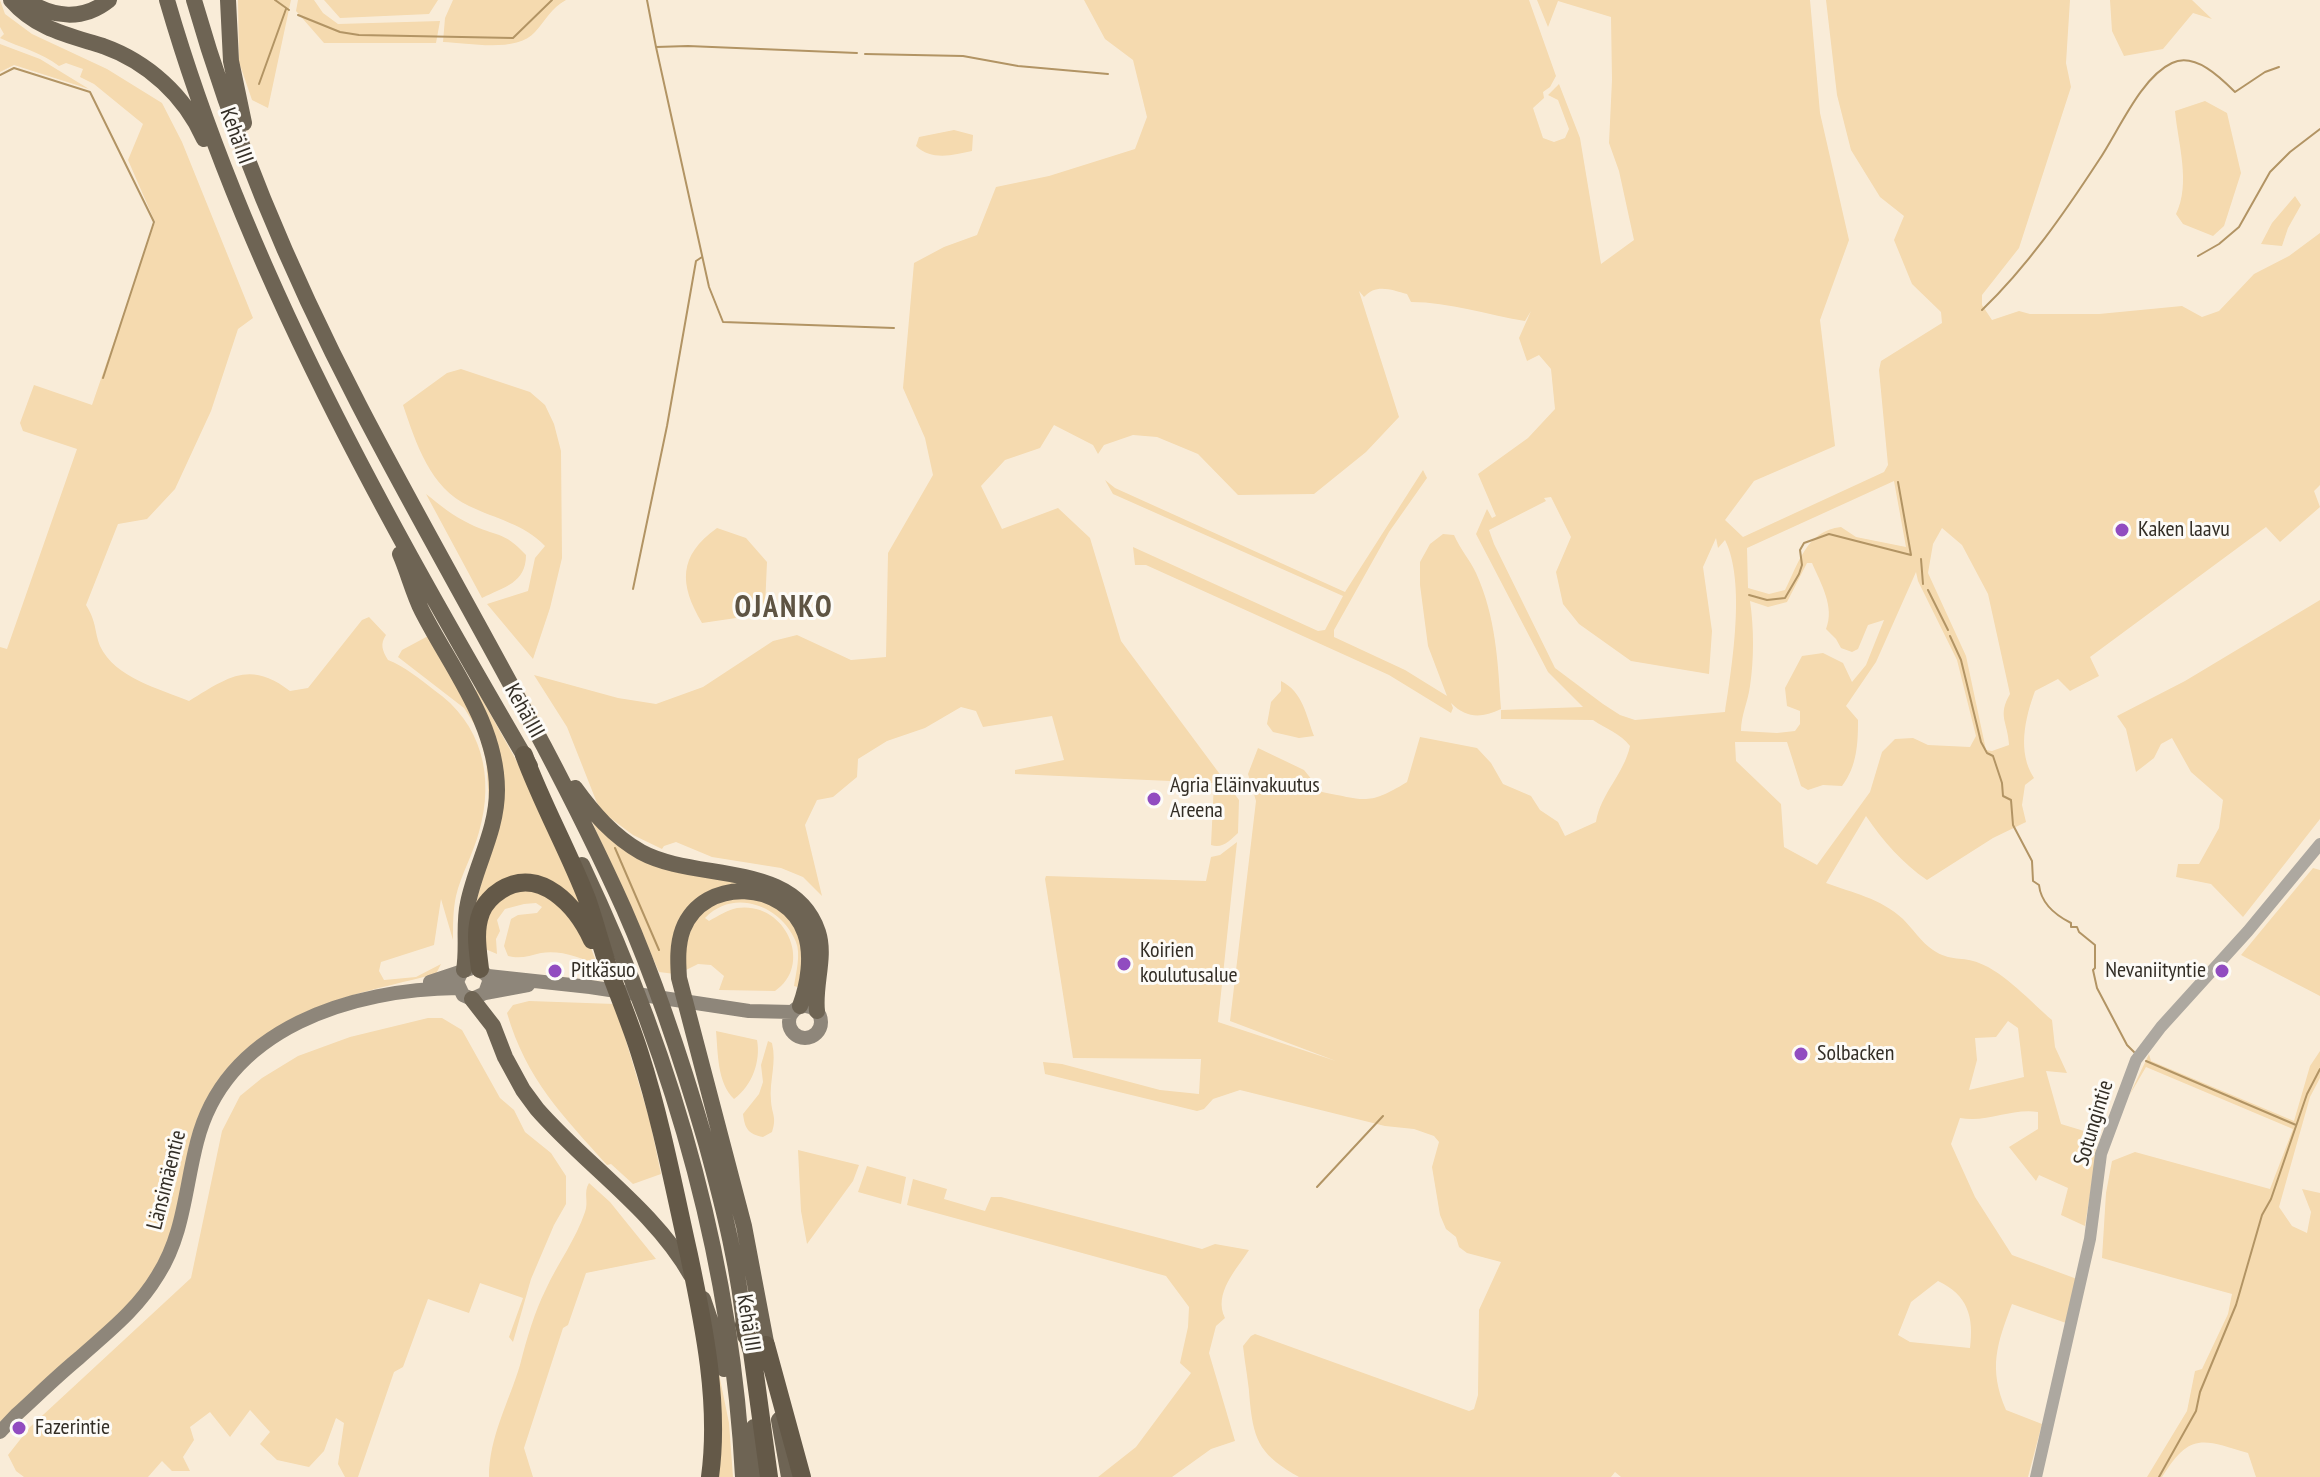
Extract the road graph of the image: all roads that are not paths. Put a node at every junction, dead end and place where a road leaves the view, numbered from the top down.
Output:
1 (11, 0) edge
2 (26, 0) edge
3 (109, 0) edge
4 (167, 0) edge
5 (194, 0) edge
6 (228, 0) edge
7 (236, 202) junction
8 (266, 205) junction
9 (341, 430) junction
10 (544, 749) junction
11 (524, 755) junction
12 (2320, 844) edge
13 (608, 967) junction
14 (470, 975) junction
15 (556, 983) junction
16 (478, 996) junction
17 (796, 1009) junction
18 (749, 1011) junction
19 (817, 1011) junction
20 (791, 1029) junction
21 (744, 1325) junction
22 (766, 1345) junction
23 (0, 1432) edge
24 (740, 1436) junction
25 (710, 1477) edge
26 (743, 1477) edge
27 (758, 1477) edge
28 (769, 1477) edge
29 (789, 1477) edge
30 (802, 1477) edge
31 (2036, 1477) edge

1 - 7 highway
2 - 3 highway
4 - 7 highway, Kehä III
5 - 8 highway, Kehä III
6 - 8 highway
7 - 9 highway, Kehä III
8 - 10 highway, Kehä III
9 - 11 highway, Kehä III
9 - 14 highway
10 - 19 highway
10 - 21 highway, Kehä III
11 - 13 highway
11 - 24 highway, Kehä III
12 - 31 street, Sotungintie
13 - 14 highway
13 - 25 highway
14 - 15 main road, Länsimäentie
14 - 16 main road
14 - 16 main road
14 - 23 main road, Länsimäentie
15 - 16 main road, Länsimäentie
15 - 18 main road, Länsimäentie
16 - 24 highway
17 - 18 main road, Länsimäentie
17 - 19 main road
17 - 20 main road
17 - 22 highway
18 - 20 main road, Länsimäentie
19 - 20 main road
21 - 27 highway, Kehä III
21 - 28 highway
22 - 29 highway
22 - 30 highway
24 - 26 highway, Kehä III

